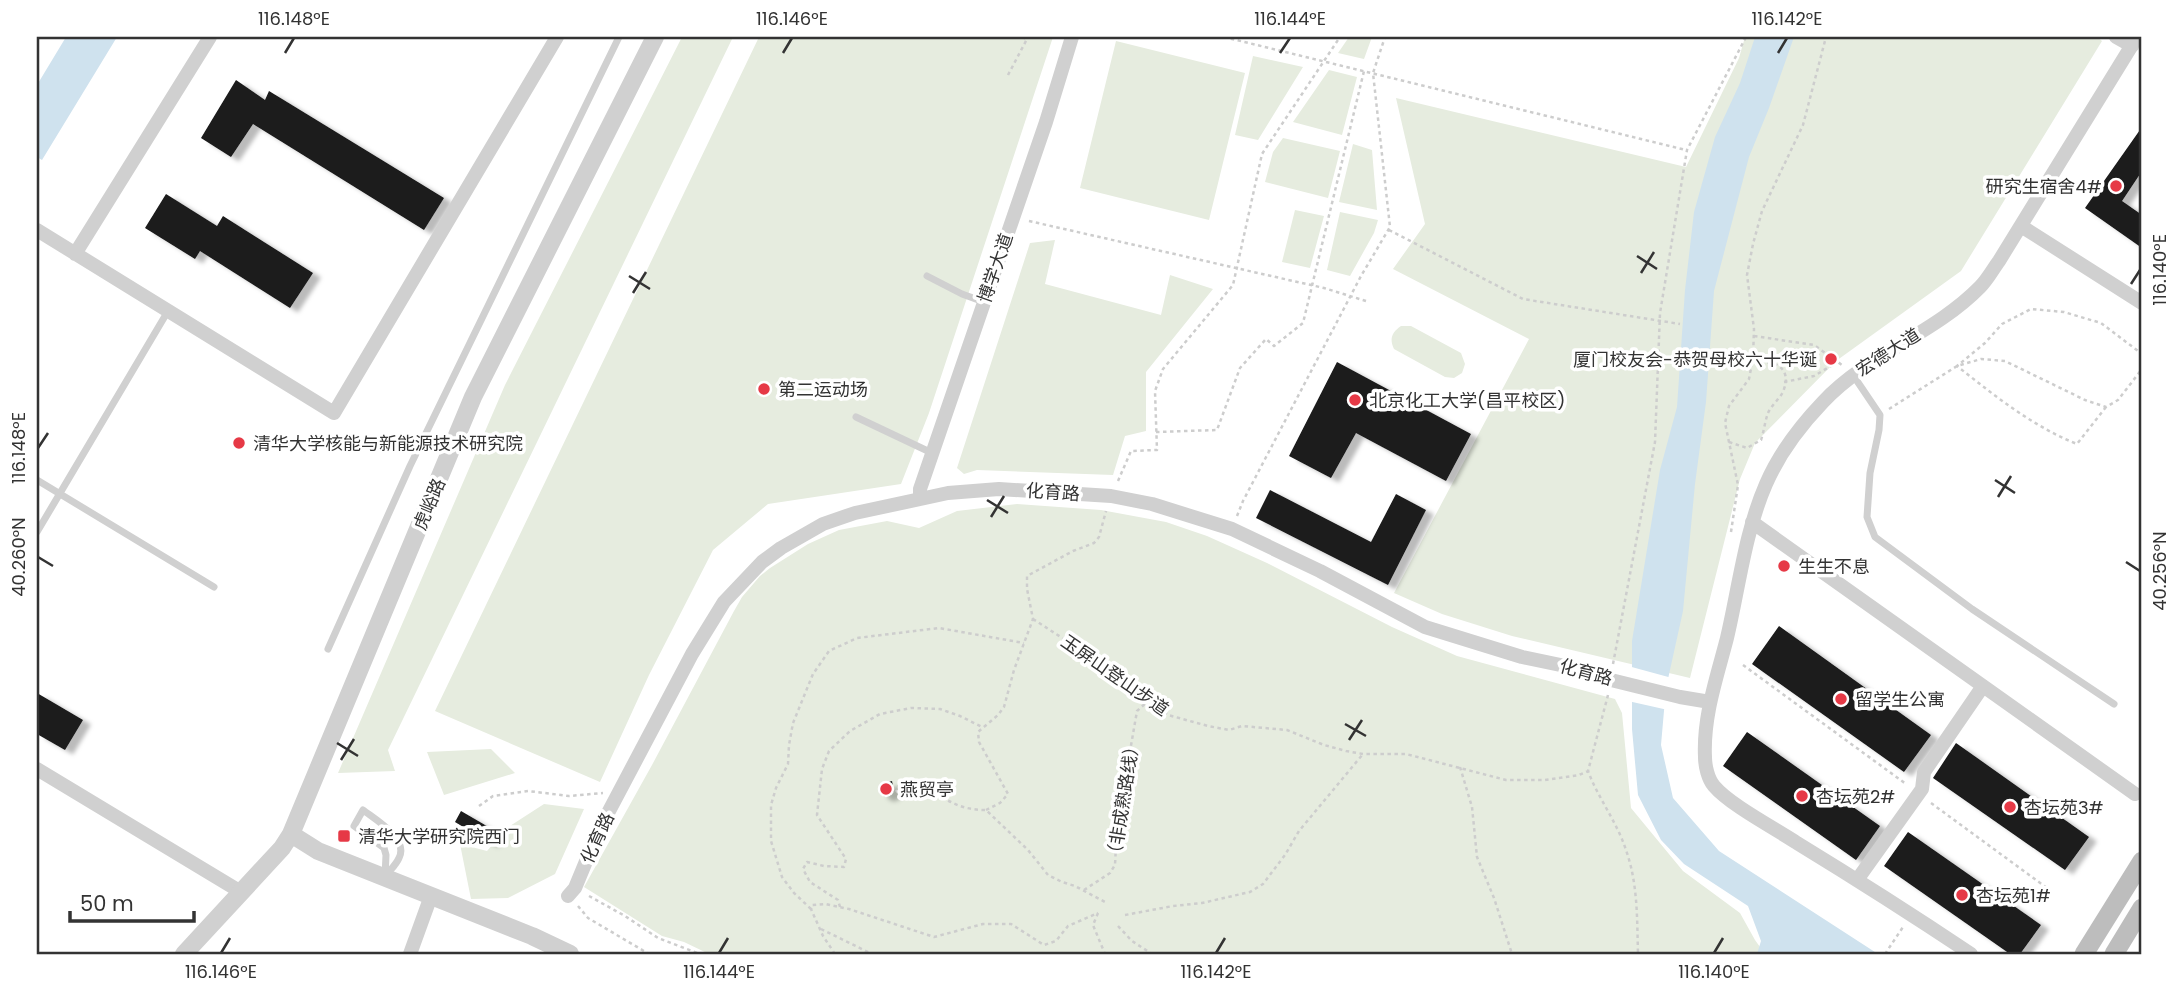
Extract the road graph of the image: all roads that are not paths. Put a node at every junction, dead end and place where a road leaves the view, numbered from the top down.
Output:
1 (210, 37) edge
2 (556, 37) edge
3 (619, 37) edge
4 (655, 37) edge
5 (1072, 37) edge
6 (2116, 37) edge
7 (2135, 41) edge
8 (2021, 226) junction
9 (37, 230) edge
10 (75, 254) junction
11 (928, 276) dead end
12 (984, 302) junction
13 (2142, 303) edge
14 (169, 311) junction
15 (1853, 375) junction
16 (856, 416) dead end
17 (932, 453) junction
18 (37, 480) edge
19 (59, 493) junction
20 (920, 499) junction
21 (1752, 522) junction
22 (37, 532) edge
23 (214, 587) dead end
24 (328, 649) dead end
25 (1983, 686) junction
26 (1710, 702) junction
27 (2114, 704) dead end
28 (37, 769) edge
29 (2135, 794) dead end
30 (291, 834) junction
31 (2142, 861) edge
32 (384, 877) junction
33 (1857, 880) junction
34 (241, 892) junction
35 (572, 892) road end
36 (431, 896) junction
37 (2142, 908) edge
38 (184, 954) edge
39 (410, 954) edge
40 (570, 954) edge
41 (1971, 954) edge
42 (2084, 954) edge
43 (2114, 954) edge

1 - 10 street
2 - 14 street
3 - 24 lane
4 - 30 street, 虎峪路
5 - 12 street, 博学大道
6 - 7 street
7 - 8 street, 宏德大道
8 - 13 street
8 - 15 street, 宏德大道
9 - 10 street
10 - 14 street
11 - 12 lane
12 - 17 street, 博学大道
14 - 19 lane
15 - 21 street, 宏德大道
15 - 27 lane
16 - 17 lane
17 - 20 street, 博学大道
18 - 19 lane
19 - 22 lane
19 - 23 lane
20 - 26 street, 化育路
20 - 35 street, 化育路
21 - 25 street
21 - 26 street, 宏德大道
25 - 29 street
25 - 33 street
26 - 33 street, 宏德大道
28 - 34 street
30 - 32 street
30 - 34 street, 虎峪路
31 - 42 main road
32 - 32 lane
32 - 36 street
33 - 41 street, 宏德大道
34 - 38 street, 虎峪路
36 - 39 street
36 - 40 street
37 - 43 main road

